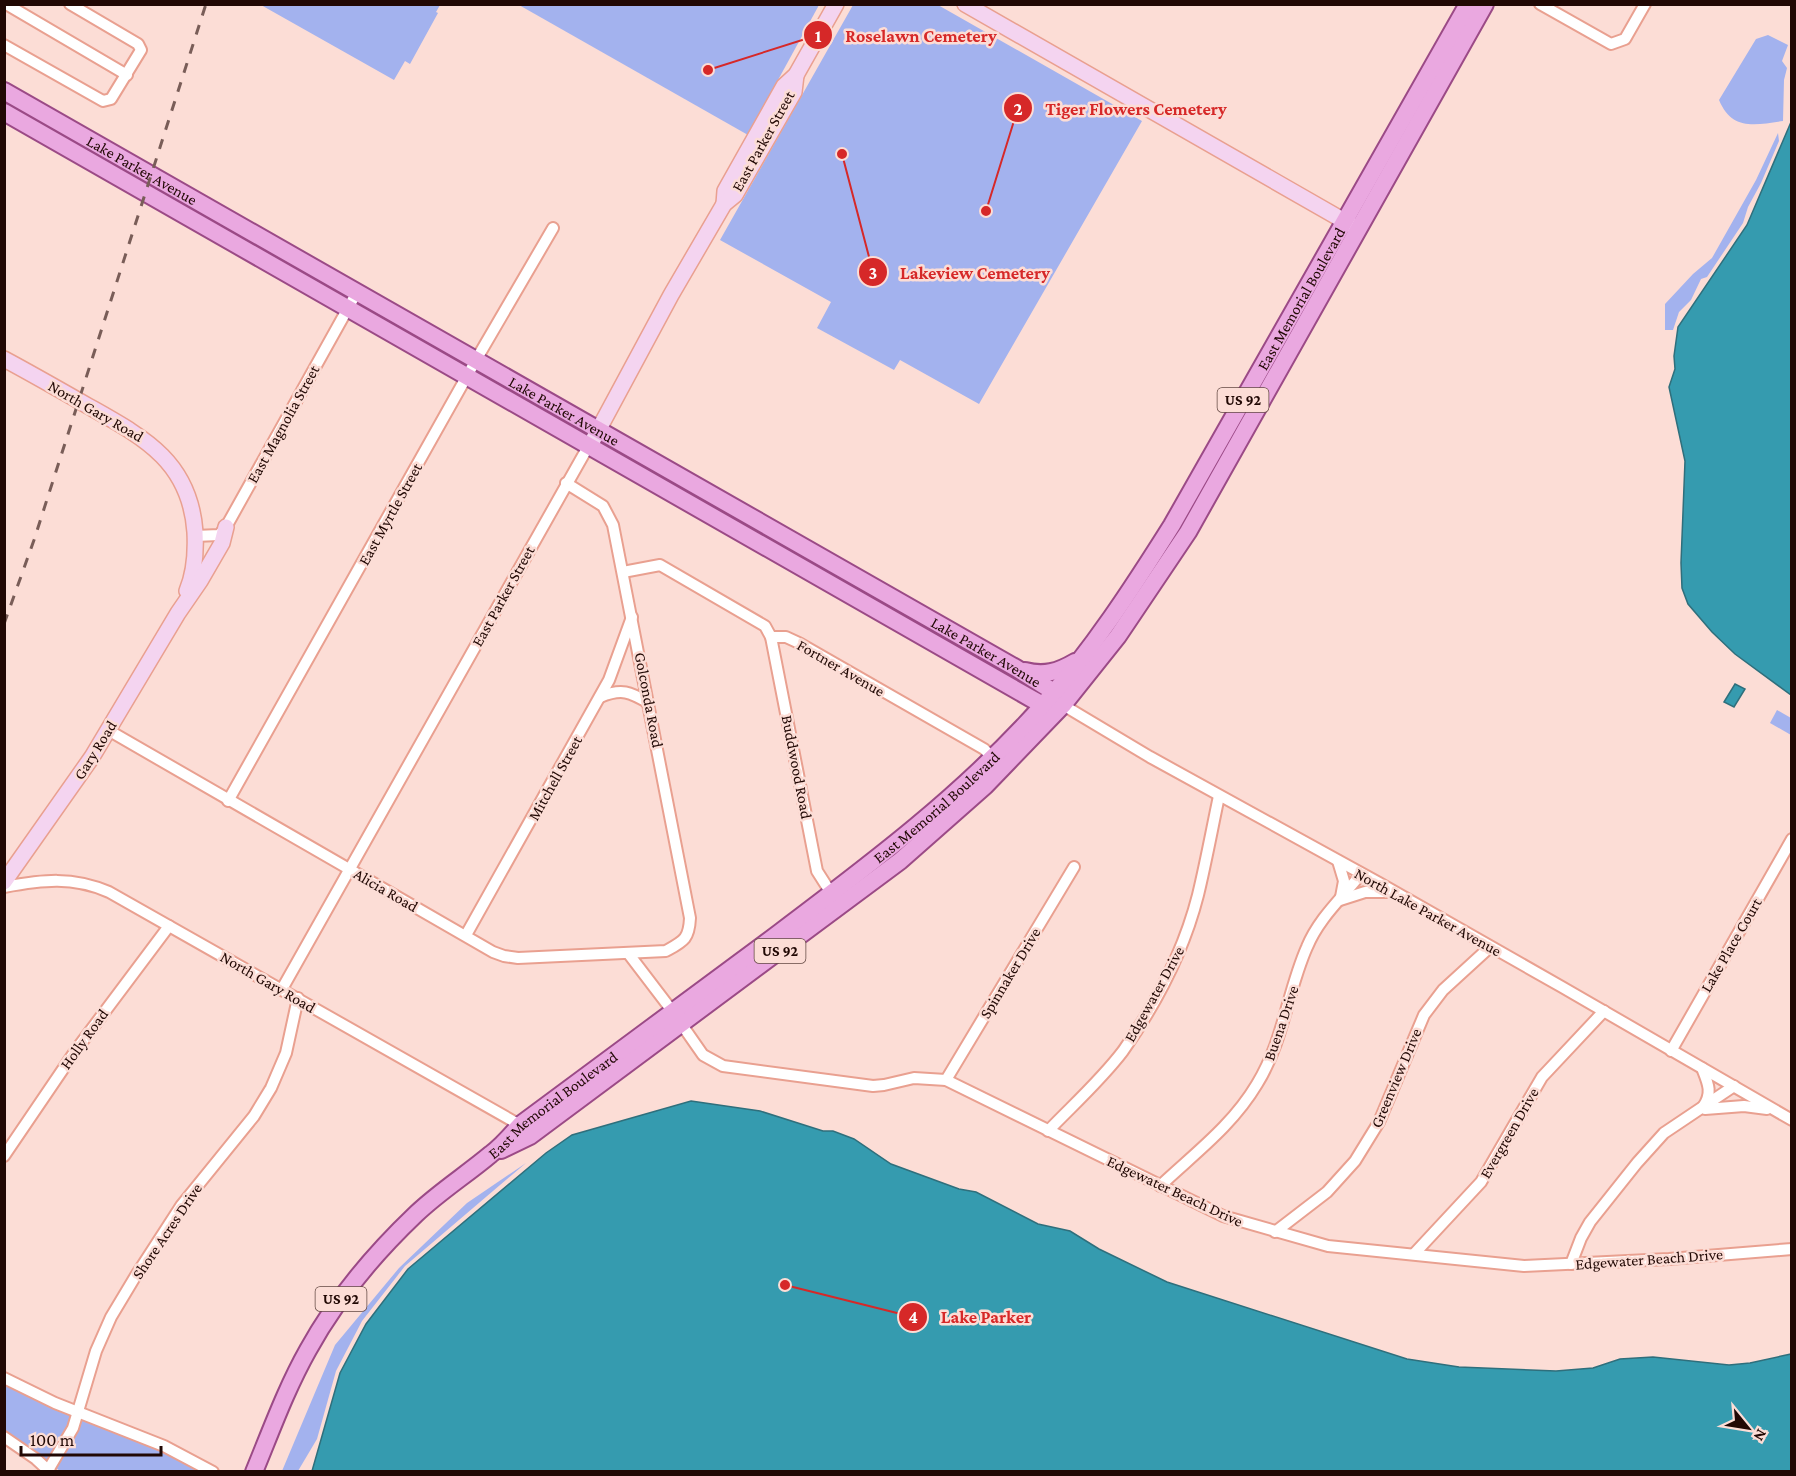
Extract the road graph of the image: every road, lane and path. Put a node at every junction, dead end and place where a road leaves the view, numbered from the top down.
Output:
1 (6, 4) edge
2 (70, 4) edge
3 (836, 4) edge
4 (965, 4) edge
5 (1468, 4) edge
6 (1485, 4) edge
7 (1540, 4) edge
8 (1646, 4) edge
9 (4, 45) edge
10 (1455, 60) junction
11 (127, 75) junction
12 (4, 91) edge
13 (4, 112) edge
14 (1351, 225) junction
15 (552, 228) dead end
16 (357, 292) junction
17 (348, 308) junction
18 (4, 358) edge
19 (476, 360) junction
20 (467, 376) junction
21 (1230, 422) junction
22 (598, 430) junction
23 (589, 445) junction
24 (1227, 464) junction
25 (566, 483) junction
26 (226, 527) junction
27 (195, 536) junction
28 (623, 572) junction
29 (178, 613) junction
30 (632, 616) junction
31 (771, 637) junction
32 (1080, 659) junction
33 (1016, 669) junction
34 (600, 696) junction
35 (1053, 701) junction
36 (649, 703) junction
37 (108, 730) junction
38 (993, 758) junction
39 (1219, 796) junction
40 (228, 801) junction
41 (1791, 839) edge
42 (1338, 861) junction
43 (1074, 867) dead end
44 (350, 869) junction
45 (1361, 874) junction
46 (4, 882) edge
47 (4, 887) edge
48 (1395, 892) junction
49 (831, 893) junction
50 (1340, 900) junction
51 (169, 926) junction
52 (466, 935) junction
53 (685, 939) joint
54 (1490, 947) junction
55 (628, 953) junction
56 (282, 989) junction
57 (298, 998) junction
58 (1604, 1011) junction
59 (677, 1018) junction
60 (1671, 1051) junction
61 (1702, 1068) junction
62 (946, 1080) junction
63 (1734, 1086) junction
64 (1701, 1109) junction
65 (1773, 1110) junction
66 (1791, 1120) edge
67 (520, 1125) junction
68 (1048, 1131) junction
69 (498, 1151) junction
70 (4, 1156) edge
71 (1160, 1186) junction
72 (1275, 1232) junction
73 (1791, 1249) edge
74 (1414, 1254) junction
75 (1571, 1264) junction
76 (4, 1378) edge
77 (78, 1413) junction
78 (4, 1437) edge
79 (48, 1471) edge
80 (213, 1472) edge
81 (254, 1472) edge

1 - 11 street
2 - 11 street
3 - 22 street, East Parker Street
4 - 14 street
5 - 10 main road
5 - 14 main road, East Memorial Boulevard / US 92
6 - 10 main road, East Memorial Boulevard / US 92
7 - 8 street
9 - 11 street
10 - 14 main road, East Memorial Boulevard / US 92
12 - 16 main road, Lake Parker Avenue
13 - 17 main road, Lake Parker Avenue
14 - 21 main road, East Memorial Boulevard / US 92
14 - 24 main road, East Memorial Boulevard / US 92
15 - 19 street, East Myrtle Street
16 - 17 street, East Magnolia Street
16 - 19 main road, Lake Parker Avenue
17 - 20 main road, Lake Parker Avenue
17 - 26 street, East Magnolia Street
18 - 27 street, North Gary Road
19 - 20 street, East Myrtle Street
19 - 22 main road, Lake Parker Avenue
20 - 23 main road, Lake Parker Avenue
20 - 40 street, East Myrtle Street
21 - 24 main road
21 - 32 main road, East Memorial Boulevard / US 92
22 - 23 street, East Parker Street
22 - 33 main road, Lake Parker Avenue
23 - 25 street, East Parker Street
23 - 35 main road, Lake Parker Avenue
24 - 35 main road, East Memorial Boulevard / US 92
25 - 28 street, Golconda Road
25 - 44 street, East Parker Street
26 - 27 street
26 - 29 street
27 - 29 street, North Gary Road
28 - 30 street, Golconda Road
28 - 31 street
29 - 37 street, Gary Road
30 - 34 street, Mitchell Street
30 - 36 street, Golconda Road
31 - 38 street, Fortner Avenue
31 - 49 street, Buddwood Road
32 - 33 main road
32 - 35 main road, East Memorial Boulevard / US 92
33 - 35 main road, Lake Parker Avenue
34 - 36 street
34 - 52 street, Mitchell Street
35 - 38 main road, East Memorial Boulevard / US 92
35 - 39 street, North Lake Parker Avenue
35 - 59 main road, East Memorial Boulevard / US 92
36 - 53 street, Golconda Road
37 - 40 street, Alicia Road
37 - 46 street, Gary Road
38 - 49 main road, East Memorial Boulevard / US 92
39 - 42 street, North Lake Parker Avenue
39 - 68 street, Edgewater Drive
40 - 44 street, Alicia Road
41 - 60 street, Lake Place Court
42 - 45 street, North Lake Parker Avenue
42 - 50 street
43 - 62 street, Spinnaker Drive
44 - 52 street, Alicia Road
44 - 56 street, East Parker Street
45 - 48 street, North Lake Parker Avenue
45 - 50 street, Buena Drive
47 - 51 street, North Gary Road
48 - 50 street
48 - 54 street, North Lake Parker Avenue
49 - 59 main road, East Memorial Boulevard / US 92
50 - 71 street, Buena Drive
51 - 56 street, North Gary Road
51 - 70 street, Holly Road
52 - 55 street, Alicia Road
53 - 55 street, Alicia Road
54 - 58 street, North Lake Parker Avenue
54 - 72 street, Greenview Drive
55 - 59 street, Edgewater Beach Drive
56 - 57 street, North Gary Road
57 - 67 street, North Gary Road
57 - 77 street, Shore Acres Drive
58 - 60 street, North Lake Parker Avenue
58 - 74 street, Evergreen Drive
59 - 62 street, Edgewater Beach Drive
59 - 67 main road, East Memorial Boulevard / US 92
59 - 69 main road, East Memorial Boulevard / US 92
60 - 61 street, North Lake Parker Avenue
61 - 63 street, North Lake Parker Avenue
61 - 64 street
62 - 68 street, Edgewater Beach Drive
63 - 64 street
63 - 65 street, North Lake Parker Avenue
64 - 65 street
64 - 75 street
65 - 66 street, North Lake Parker Avenue
67 - 69 main road, East Memorial Boulevard / US 92
68 - 71 street, Edgewater Beach Drive
69 - 81 main road, East Memorial Boulevard / US 92
71 - 72 street, Edgewater Beach Drive
72 - 74 street, Edgewater Beach Drive
73 - 75 street, Edgewater Beach Drive
74 - 75 street, Edgewater Beach Drive
76 - 77 street
77 - 79 street, Shore Acres Drive
77 - 80 street
78 - 79 street

